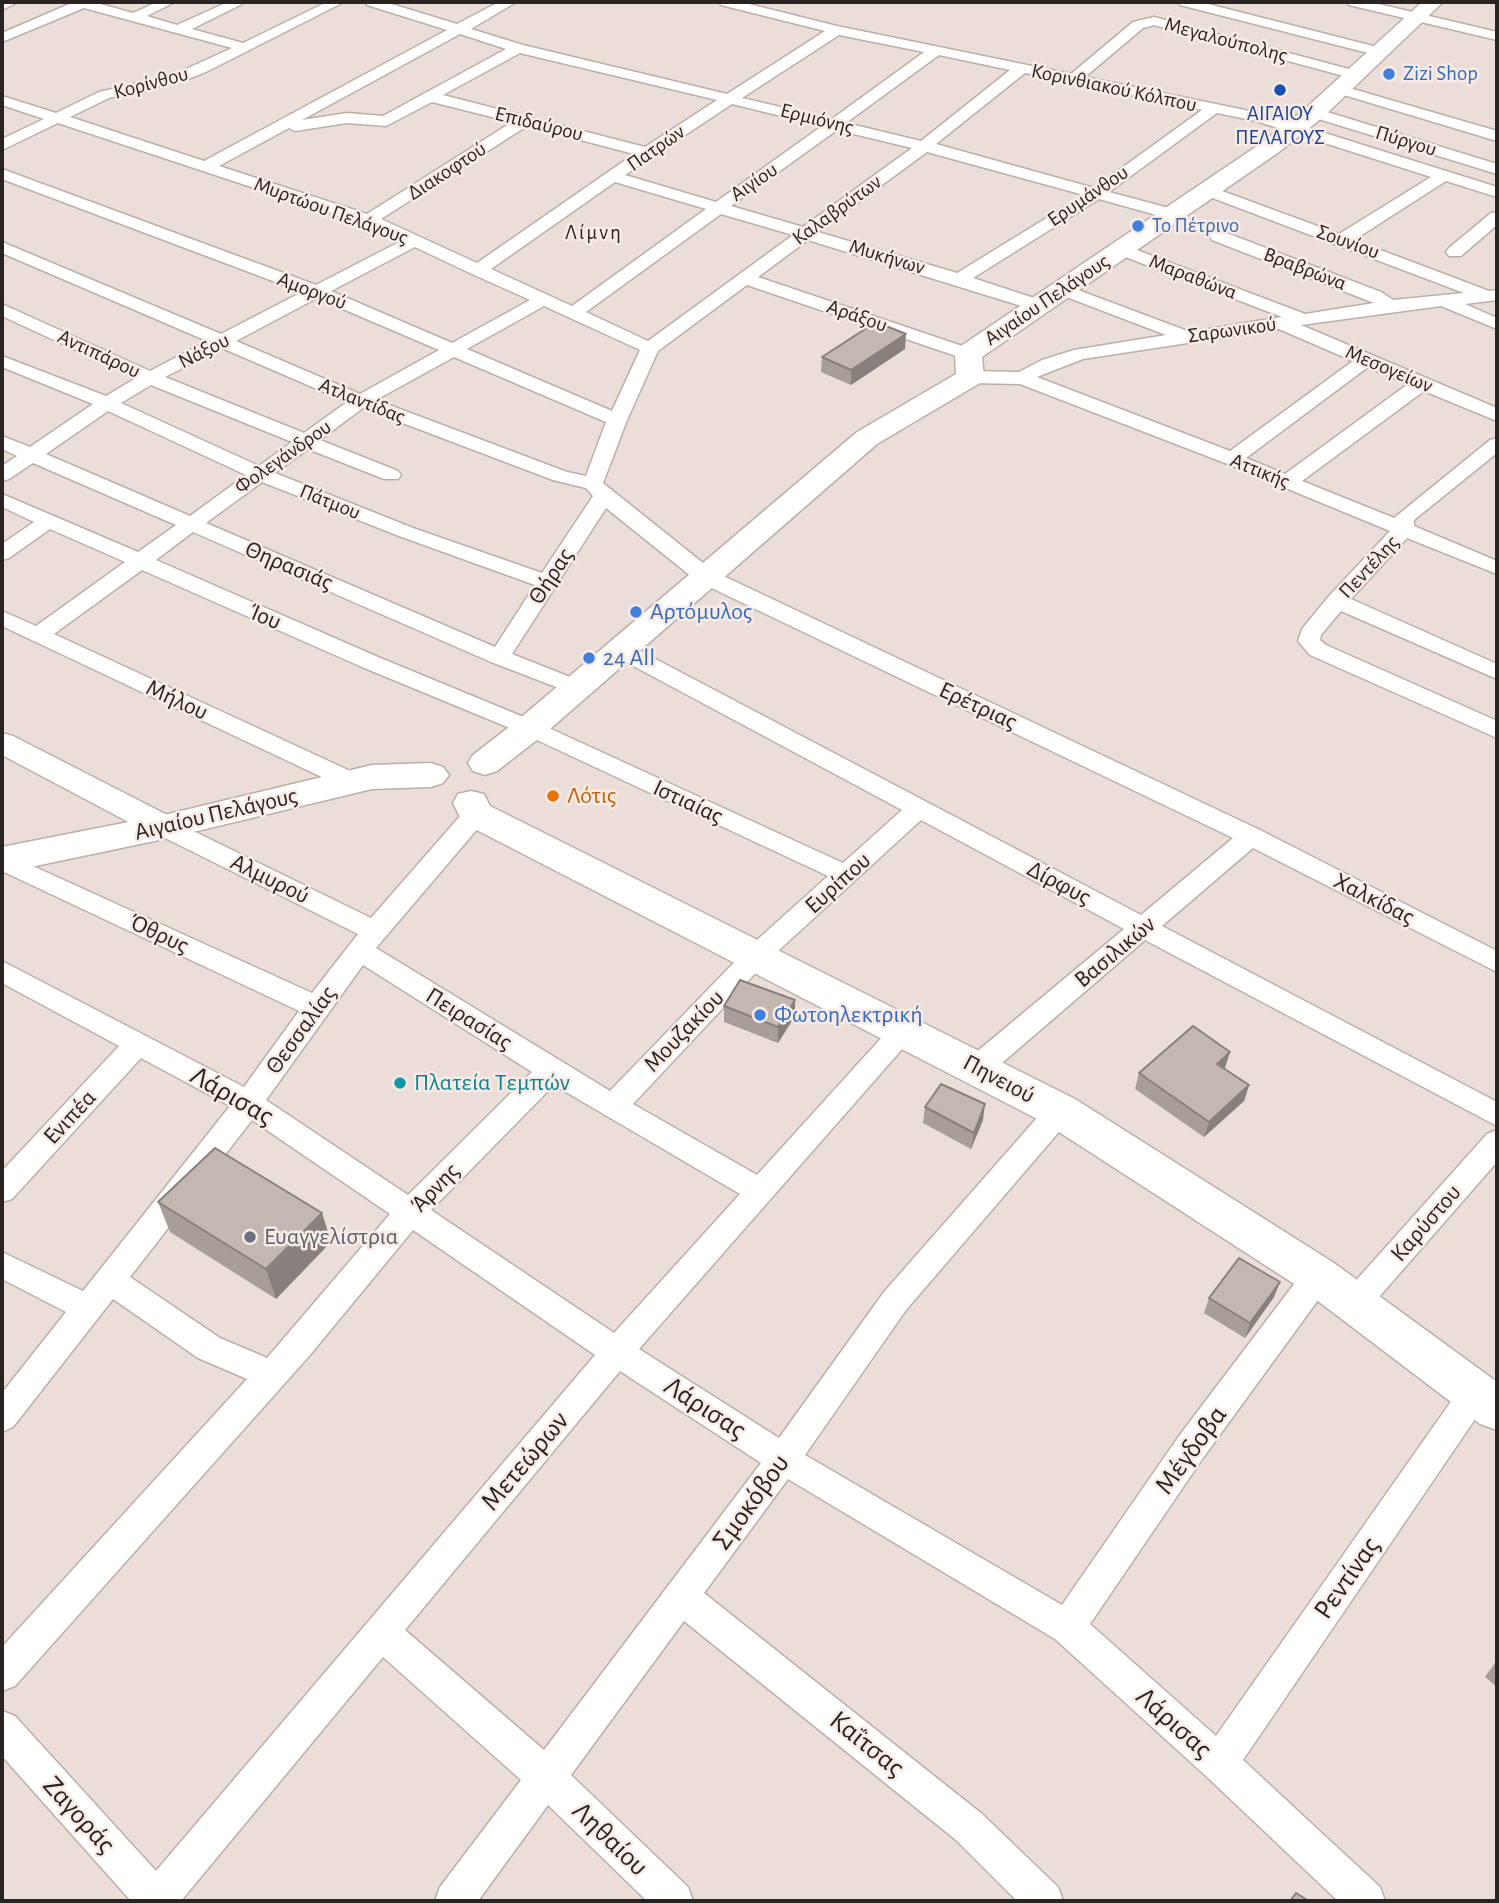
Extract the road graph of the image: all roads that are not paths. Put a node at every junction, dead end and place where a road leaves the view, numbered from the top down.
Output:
1 (11, 2) edge
2 (83, 2) edge
3 (168, 2) edge
4 (239, 2) edge
5 (337, 2) edge
6 (372, 2) edge
7 (509, 2) edge
8 (726, 2) edge
9 (1179, 2) edge
10 (1185, 2) edge
11 (1354, 2) edge
12 (1433, 2) edge
13 (2, 6) edge
14 (134, 17) junction
15 (1416, 17) junction
16 (1154, 21) junction
17 (179, 29) junction
18 (458, 30) junction
19 (838, 30) junction
20 (1497, 36) edge
21 (2, 38) edge
22 (243, 47) junction
23 (518, 48) junction
24 (937, 50) junction
25 (1380, 52) junction
26 (1021, 69) junction
27 (1074, 79) junction
28 (1347, 82) junction
29 (432, 97) junction
30 (731, 98) junction
31 (2, 100) edge
32 (1214, 108) junction
33 (53, 118) junction
34 (1305, 120) junction
35 (524, 121) junction
36 (838, 124) junction
37 (271, 131) junction
38 (1497, 136) edge
39 (2, 145) edge
40 (925, 146) junction
41 (647, 152) junction
42 (205, 167) junction
43 (1497, 169) edge
44 (2, 174) edge
45 (1445, 175) junction
46 (615, 177) junction
47 (1208, 191) junction
48 (1497, 192) edge
49 (1095, 195) junction
50 (717, 207) junction
51 (1174, 215) junction
52 (1497, 217) edge
53 (369, 220) junction
54 (806, 233) junction
55 (1218, 236) dead end
56 (1342, 240) junction
57 (414, 241) junction
58 (2, 247) edge
59 (1121, 249) junction
60 (1455, 252) dead end
61 (478, 270) junction
62 (745, 278) junction
63 (959, 279) junction
64 (1062, 289) junction
65 (316, 291) junction
66 (1492, 295) edge
67 (542, 300) junction
68 (1442, 300) junction
69 (1037, 305) junction
70 (1390, 306) junction
71 (2, 309) edge
72 (572, 314) junction
73 (1303, 320) junction
74 (1281, 323) junction
75 (1497, 324) edge
76 (1186, 337) junction
77 (220, 342) junction
78 (452, 348) junction
79 (650, 348) junction
80 (1366, 360) junction
81 (2, 361) edge
82 (969, 366) junction
83 (150, 378) junction
84 (1022, 378) junction
85 (1422, 383) junction
86 (361, 401) junction
87 (107, 403) junction
88 (1497, 415) edge
89 (617, 420) junction
90 (304, 441) junction
91 (2, 442) edge
92 (1497, 444) edge
93 (30, 455) junction
94 (1232, 459) junction
95 (258, 474) junction
96 (2, 475) edge
97 (391, 475) dead end
98 (1287, 482) junction
99 (598, 490) junction
100 (2, 500) edge
101 (48, 521) junction
102 (189, 523) junction
103 (1403, 530) junction
104 (2, 554) edge
105 (138, 562) junction
106 (1497, 569) edge
107 (705, 576) junction
108 (547, 582) junction
109 (1337, 601) junction
110 (2, 618) edge
111 (38, 635) junction
112 (621, 650) junction
113 (499, 657) junction
114 (1497, 672) edge
115 (577, 688) junction
116 (530, 728) junction
117 (1497, 730) edge
118 (2, 743) edge
119 (485, 763) junction
120 (431, 775) junction
121 (353, 782) junction
122 (474, 808) junction
123 (919, 808) junction
124 (164, 827) junction
125 (1251, 836) junction
126 (2, 860) edge
127 (847, 875) junction
128 (1144, 928) junction
129 (368, 941) junction
130 (756, 956) junction
131 (1497, 962) edge
132 (2, 971) edge
133 (316, 1007) junction
134 (904, 1031) junction
135 (138, 1044) junction
136 (978, 1068) junction
137 (551, 1070) junction
138 (249, 1104) junction
139 (613, 1106) junction
140 (1060, 1111) junction
141 (1497, 1115) edge
142 (1497, 1142) edge
143 (2, 1190) edge
144 (760, 1191) junction
145 (411, 1211) junction
146 (2, 1265) edge
147 (1318, 1276) junction
148 (111, 1280) junction
149 (1354, 1304) junction
150 (89, 1309) junction
151 (617, 1352) junction
152 (271, 1375) junction
153 (1486, 1401) edge
154 (2, 1417) edge
155 (783, 1459) junction
156 (681, 1597) junction
157 (1067, 1627) junction
158 (382, 1633) junction
159 (2, 1673) edge
160 (2, 1728) edge
161 (1219, 1763) junction
162 (546, 1777) junction
163 (157, 1901) edge
164 (454, 1901) edge
165 (674, 1901) edge
166 (1044, 1901) edge
167 (1366, 1901) edge

1 - 13 street
2 - 14 street
2 - 21 street
3 - 14 street
4 - 17 street
5 - 22 street, Κορίνθου
6 - 18 street, Ερμιόνης
7 - 18 street
8 - 19 street, Κορινθιακού Κόλπου
9 - 16 street
10 - 25 street
11 - 15 street
12 - 15 main road, Αιγαίου Πελάγους
14 - 17 street
15 - 20 street
15 - 25 main road, Αιγαίου Πελάγους
16 - 27 street, Μεγαλούπολης
16 - 28 street, Μεγαλούπολης
17 - 22 street
18 - 23 street, Ερμιόνης
18 - 37 street
19 - 24 street, Κορινθιακού Κόλπου
19 - 30 street, Πατρών
22 - 33 street, Κορίνθου
23 - 29 street
23 - 30 street, Ερμιόνης
24 - 26 street, Κορινθιακού Κόλπου
24 - 36 street, Αιγίου
25 - 28 main road, Αιγαίου Πελάγους
26 - 27 street, Κορινθιακού Κόλπου
26 - 40 street, Καλαβρύτων
27 - 32 street, Κορινθιακού Κόλπου
28 - 34 main road, Αιγαίου Πελάγους
28 - 38 street
29 - 35 street, Επιδαύρου
29 - 37 street
30 - 36 street, Ερμιόνης
30 - 41 street, Πατρών
31 - 33 street, Μυρτώου Πελάγους
32 - 34 street, Κορινθιακού Κόλπου
32 - 49 street, Ερυμάνθου
33 - 39 street, Κορίνθου
33 - 42 street, Μυρτώου Πελάγους
34 - 43 street, Πύργου
34 - 45 street, Κορινθιακού Κόλπου
34 - 47 main road, Αιγαίου Πελάγους
35 - 41 street, Επιδαύρου
35 - 53 street, Διακοφτού
36 - 40 street, Ερμιόνης
36 - 50 street, Αιγίου
37 - 42 street
40 - 49 street, Ερμιόνης
40 - 54 street, Καλαβρύτων
41 - 46 street, Πατρών
42 - 53 street, Μυρτώου Πελάγους
44 - 65 street, Αμοργού
45 - 48 street, Κορινθιακού Κόλπου
45 - 56 street
46 - 50 street, Μυκήνων
46 - 61 street, Πατρών
47 - 51 main road, Αιγαίου Πελάγους
47 - 56 street, Σουνίου
49 - 51 street, Ερμιόνης
49 - 63 street, Ερυμάνθου
50 - 54 street, Μυκήνων
50 - 72 street, Αιγίου
51 - 59 main road, Αιγαίου Πελάγους
52 - 60 street
53 - 57 street, Μυρτώου Πελάγους
54 - 62 street, Καλαβρύτων
54 - 63 street, Μυκήνων
55 - 70 street, Βραβρώνα
56 - 66 street, Σουνίου
57 - 61 street, Μυρτώου Πελάγους
57 - 65 street, Νάξου
58 - 77 street, Ατλαντίδας
59 - 64 main road, Αιγαίου Πελάγους
59 - 73 street, Μαραθώνα
61 - 67 street, Μυρτώου Πελάγους
62 - 79 street, Καλαβρύτων
62 - 82 street, Αράξου
63 - 69 street, Μυκήνων
64 - 69 main road, Αιγαίου Πελάγους
64 - 76 street
65 - 77 street, Νάξου
65 - 78 street, Αμοργού
66 - 68 street, Σαρωνικού
67 - 72 street, Μυρτώου Πελάγους
67 - 78 street, Φολεγάνδρου
68 - 70 street, Σαρωνικού
68 - 75 street
69 - 82 main road, Αιγαίου Πελάγους
70 - 73 street, Σαρωνικού
71 - 83 street, Αντιπάρου
72 - 79 street, Μυρτώου Πελάγους
73 - 74 street, Σαρωνικού
74 - 76 street, Σαρωνικού
74 - 80 street, Μεσογείων
76 - 84 street, Σαρωνικού
77 - 83 street, Νάξου
77 - 86 street, Ατλαντίδας
78 - 86 street, Φολεγάνδρου
78 - 89 street, Αμοργού
79 - 89 street, Θήρας
80 - 85 street, Μεσογείων
80 - 94 street
81 - 87 street, Πάτμου
82 - 84 street, Σαρωνικού
82 - 107 main road, Αιγαίου Πελάγους
83 - 87 street, Νάξου
83 - 90 street, Αντιπάρου
84 - 94 street, Αττικής
85 - 88 street, Μεσογείων
85 - 98 street
86 - 90 street, Φολεγάνδρου
86 - 99 street, Ατλαντίδας
87 - 93 street, Νάξου
87 - 95 street, Πάτμου
89 - 99 street, Θήρας
90 - 95 street, Φολεγάνδρου
90 - 97 street, Αντιπάρου
91 - 93 street, Θηρασιάς
92 - 103 street, Πεντέλης
93 - 96 street, Νάξου
93 - 102 street, Θηρασιάς
94 - 98 street, Αττικής
95 - 102 street, Φολεγάνδρου
95 - 108 street, Πάτμου
98 - 103 street, Αττικής
99 - 107 street, Ατλαντίδας
99 - 108 street, Θήρας
100 - 101 street, Ίου
101 - 104 street
101 - 105 street, Ίου
102 - 105 street, Φολεγάνδρου
102 - 113 street, Θηρασιάς
103 - 106 street, Αττικής
103 - 109 street, Πεντέλης
105 - 111 street, Φολεγάνδρου
105 - 116 street, Ίου
107 - 112 main road, Αιγαίου Πελάγους
107 - 125 street, Ερέτριας
108 - 113 street, Θήρας
109 - 114 street
109 - 117 street, Πεντέλης
110 - 111 street, Μήλου
111 - 121 street, Μήλου
112 - 115 main road, Αιγαίου Πελάγους
112 - 123 street, Δίρφυς
113 - 115 street, Θηρασιάς
115 - 116 main road, Αιγαίου Πελάγους
116 - 119 main road, Αιγαίου Πελάγους
116 - 127 street, Ιστιαίας
118 - 124 street
119 - 120 main road
119 - 122 main road
120 - 121 main road, Αιγαίου Πελάγους
120 - 122 main road, Πηνειού
121 - 124 main road, Αιγαίου Πελάγους
122 - 129 street, Θεσσαλίας
122 - 130 main road, Πηνειού
123 - 127 street, Ευρίπου
123 - 128 street, Δίρφυς
124 - 126 main road, Αιγαίου Πελάγους
124 - 129 street, Αλμυρού
125 - 128 street, Βασιλικών
125 - 131 street, Χαλκίδας
126 - 133 street, Όθρυς
127 - 130 street, Ευρίπου
128 - 136 street, Βασιλικών
128 - 141 street, Δίρφυς
129 - 133 street, Θεσσαλίας
129 - 137 street, Πειρασίας
130 - 134 main road, Πηνειού
130 - 139 street, Μουζακίου
132 - 135 street, Λάρισας
133 - 138 street, Θεσσαλίας
134 - 136 main road, Πηνειού
134 - 144 street, Μετεώρων
135 - 138 street, Λάρισας
135 - 143 street, Ενιπέα
136 - 140 main road, Πηνειού
137 - 139 street, Πειρασίας
137 - 145 street, Άρνης
138 - 145 street, Λάρισας
138 - 148 street, Θεσσαλίας
139 - 144 street, Πειρασίας
140 - 147 main road, Πηνειού
140 - 155 street, Σμοκόβου
142 - 149 street, Καρύστου
144 - 151 street, Μετεώρων
145 - 151 street, Λάρισας
145 - 152 street, Άρνης
146 - 150 street
147 - 149 main road, Πηνειού
147 - 157 street, Μέγδοβα
148 - 150 street, Θεσσαλίας
148 - 152 street
149 - 153 main road, Πηνειού
150 - 154 street, Θεσσαλίας
151 - 155 street, Λάρισας
151 - 158 street, Μετεώρων
152 - 159 street
153 - 161 street, Ρεντίνας
155 - 156 street, Σμοκόβου
155 - 157 street, Λάρισας
156 - 162 street, Σμοκόβου
156 - 166 street, Καΐτσας
157 - 161 street, Λάρισας
158 - 162 street
158 - 163 street, Μετεώρων
160 - 163 street, Ζαγοράς
161 - 167 street, Λάρισας
162 - 164 street, Σμοκόβου
162 - 165 street, Ληθαίου

